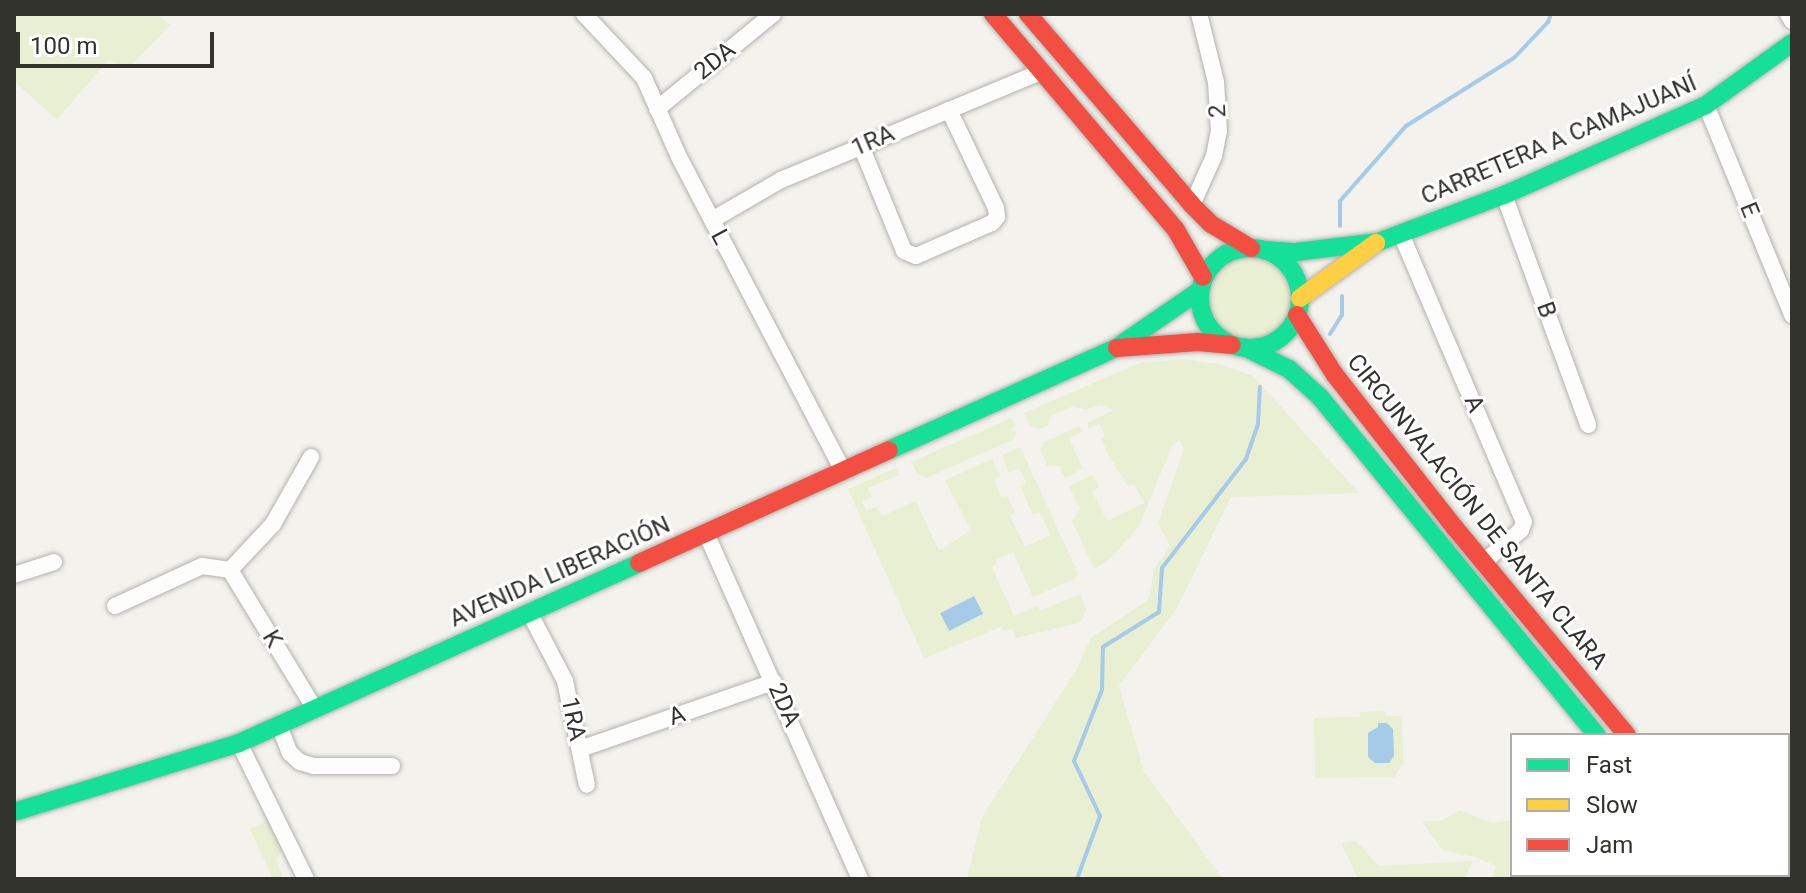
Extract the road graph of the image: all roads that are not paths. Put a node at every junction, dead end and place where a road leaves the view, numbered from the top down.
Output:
1 (584, 14) edge
2 (773, 14) edge
3 (993, 14) edge
4 (1028, 14) edge
5 (1199, 14) edge
6 (1788, 14) edge
7 (1792, 21) edge
8 (1792, 43) edge
9 (1040, 72) junction
10 (1706, 105) junction
11 (657, 109) junction
12 (949, 110) junction
13 (861, 146) junction
14 (1504, 195) junction
15 (1192, 205) junction
16 (712, 220) junction
17 (1401, 234) junction
18 (1378, 242) junction
19 (1258, 249) junction
20 (1201, 284) junction
21 (1298, 306) junction
22 (1792, 315) edge
23 (1239, 346) junction
24 (1116, 348) junction
25 (1588, 425) dead end
26 (311, 457) dead end
27 (843, 471) junction
28 (706, 533) junction
29 (54, 562) dead end
30 (1484, 562) junction
31 (230, 570) junction
32 (14, 575) edge
33 (115, 606) dead end
34 (529, 612) junction
35 (774, 682) junction
36 (315, 709) junction
37 (279, 725) junction
38 (1595, 733) edge
39 (1625, 733) edge
40 (239, 743) junction
41 (580, 749) junction
42 (392, 766) dead end
43 (587, 785) dead end
44 (14, 812) edge
45 (306, 879) edge
46 (860, 879) edge

1 - 11 street, L
2 - 11 street, 2DA
3 - 9 main road
4 - 15 main road
5 - 15 street, 2
6 - 7 street
8 - 10 main road, CARRETERA A CAMAJUANÍ
9 - 12 street, 1RA
9 - 20 main road
10 - 14 main road, CARRETERA A CAMAJUANÍ
10 - 22 street, E
11 - 16 street, L
12 - 13 street, 1RA
12 - 13 street
13 - 16 street, 1RA
14 - 17 main road, CARRETERA A CAMAJUANÍ
14 - 25 street, B
15 - 19 main road
16 - 27 street, L
17 - 18 main road, CARRETERA A CAMAJUANÍ
17 - 30 street, A
18 - 19 main road, CARRETERA A CAMAJUANÍ
18 - 21 main road, CARRETERA A CAMAJUANÍ
19 - 20 main road
19 - 21 main road
20 - 23 main road
20 - 24 main road, AVENIDA LIBERACIÓN
21 - 23 main road
21 - 30 main road, CIRCUNVALACIÓN DE SANTA CLARA
23 - 24 main road, AVENIDA LIBERACIÓN
23 - 38 main road, CIRCUNVALACIÓN DE SANTA CLARA
24 - 27 main road, AVENIDA LIBERACIÓN
26 - 31 street
27 - 28 main road, AVENIDA LIBERACIÓN
28 - 34 main road, AVENIDA LIBERACIÓN
28 - 35 street, 2DA
29 - 32 street
30 - 39 main road, CIRCUNVALACIÓN DE SANTA CLARA
31 - 33 street
31 - 36 street, K
34 - 36 main road, AVENIDA LIBERACIÓN
34 - 41 street, 1RA
35 - 41 street, A
35 - 46 street, 2DA
36 - 37 main road, AVENIDA LIBERACIÓN
37 - 40 main road, AVENIDA LIBERACIÓN
37 - 42 street
40 - 44 main road, AVENIDA LIBERACIÓN
40 - 45 street
41 - 43 street, 1RA

